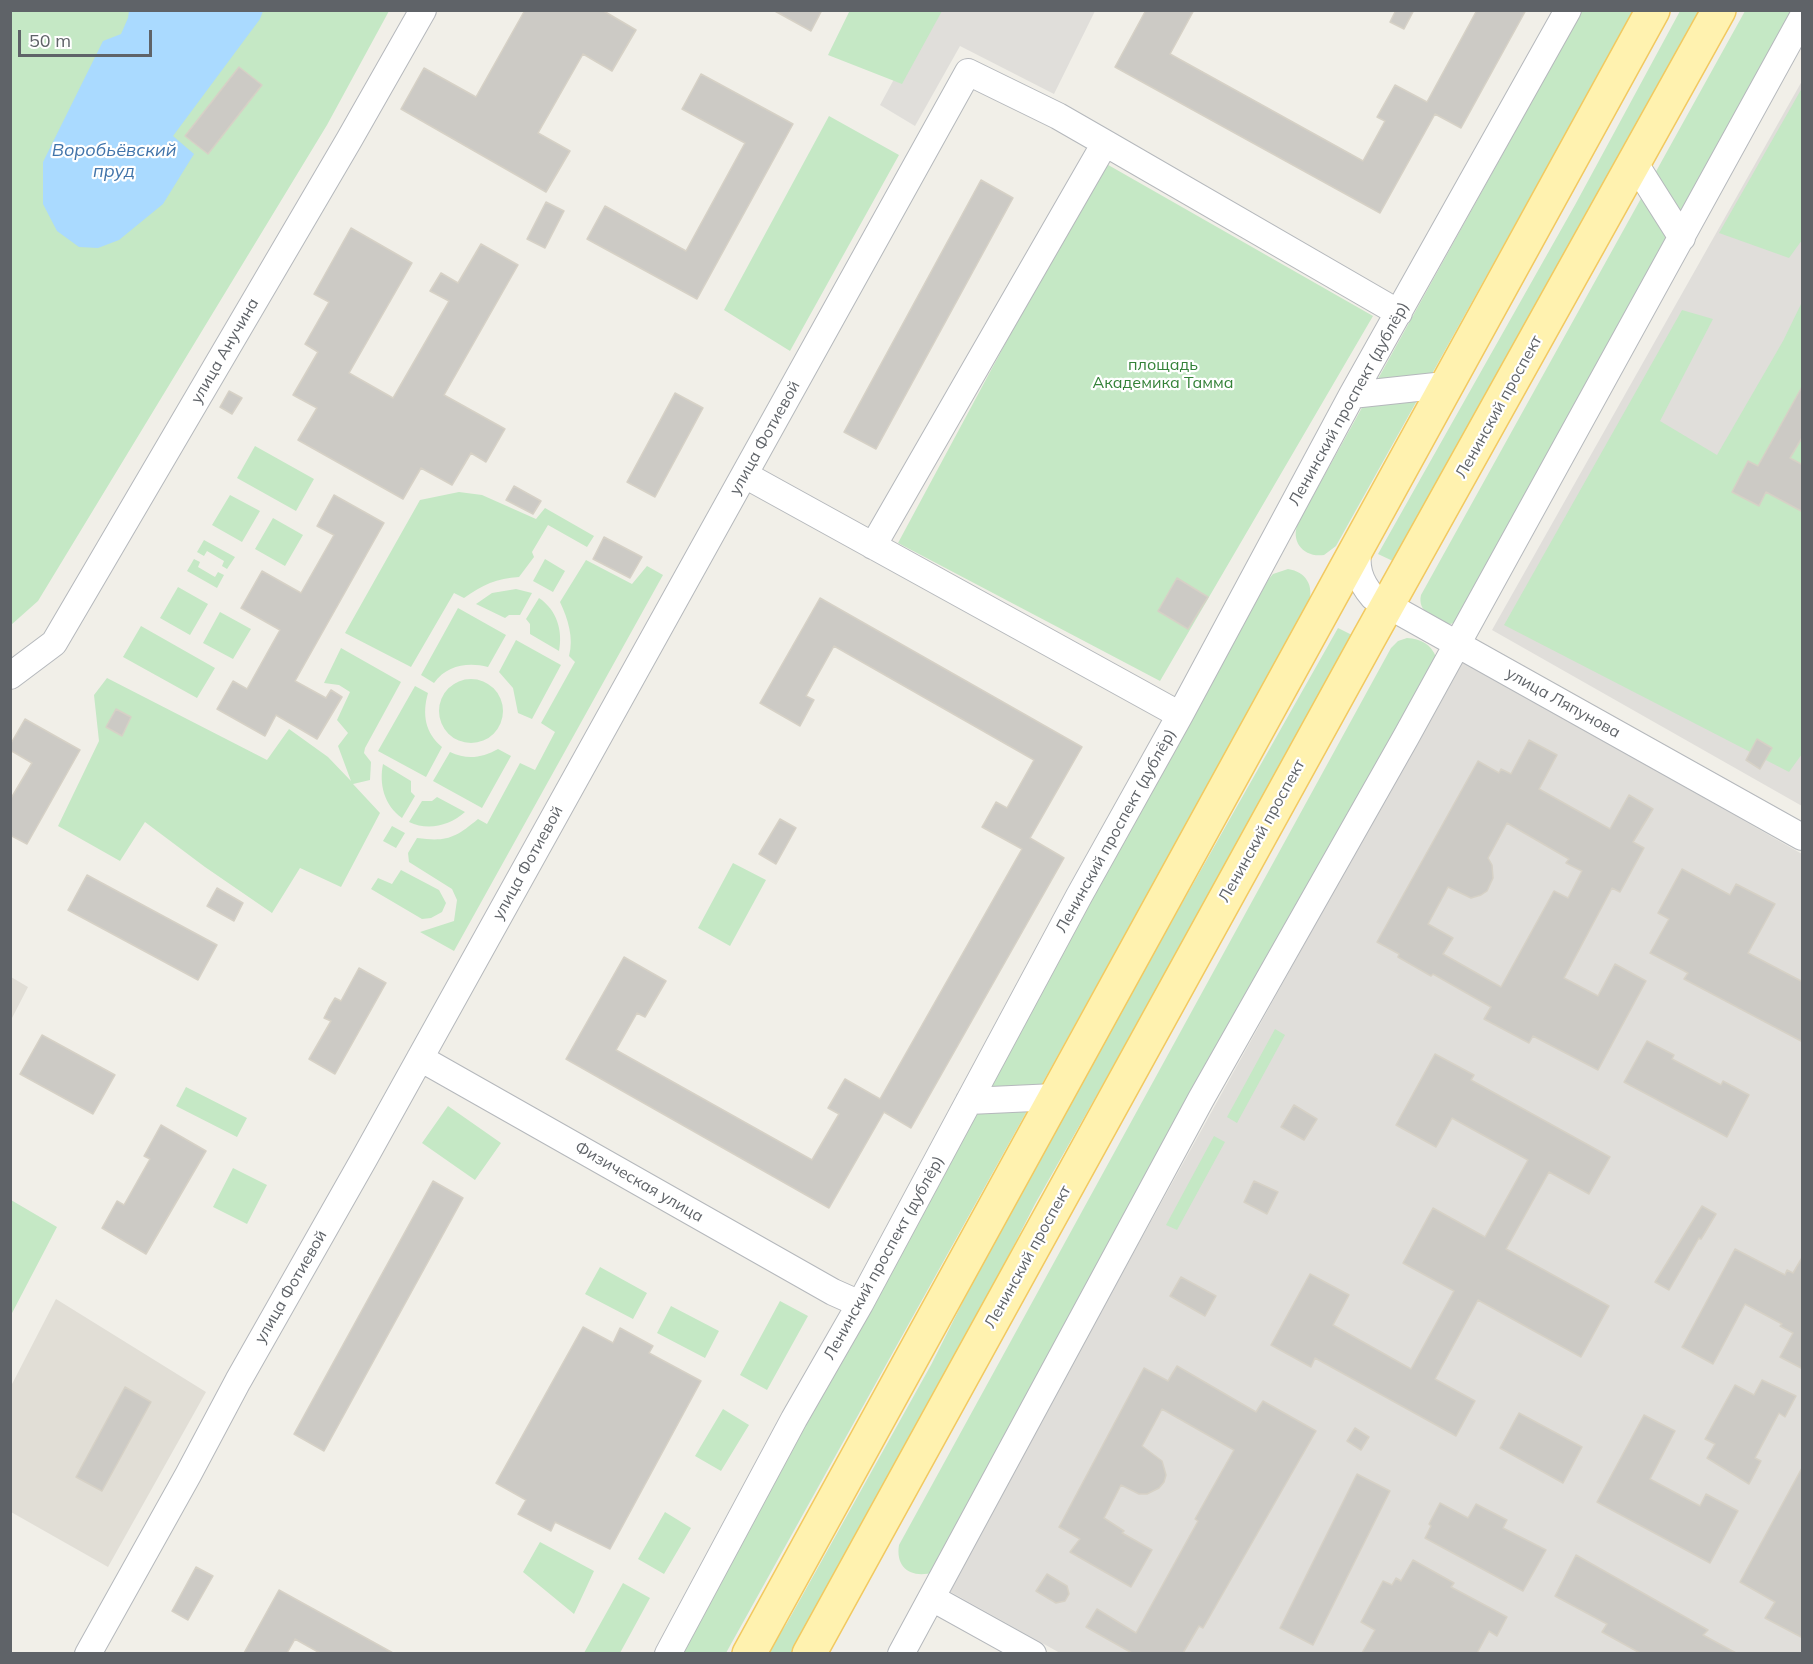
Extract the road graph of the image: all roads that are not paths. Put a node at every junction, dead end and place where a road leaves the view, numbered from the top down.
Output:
1 (423, 10) edge
2 (1568, 10) edge
3 (1653, 10) edge
4 (1719, 10) edge
5 (1803, 18) edge
6 (1105, 143) junction
7 (1635, 162) junction
8 (1682, 238) junction
9 (1399, 313) junction
10 (1445, 385) junction
11 (1352, 395) junction
12 (745, 475) junction
13 (1359, 545) junction
14 (873, 546) junction
15 (1388, 604) junction
16 (1458, 644) junction
17 (10, 676) edge
18 (1179, 715) junction
19 (1803, 837) edge
20 (420, 1058) junction
21 (1055, 1097) junction
22 (969, 1101) junction
23 (860, 1304) junction
24 (932, 1598) junction
25 (88, 1653) edge
26 (668, 1653) edge
27 (750, 1653) edge
28 (809, 1653) edge
29 (901, 1653) edge
30 (1034, 1653) edge

1 - 17 street, улица Анучина
2 - 9 street, Ленинский проспект (дублёр)
3 - 10 main road
4 - 7 main road, Ленинский проспект
5 - 8 street
6 - 9 street
6 - 12 street, улица Фотиевой
6 - 14 street
7 - 8 street
7 - 15 main road, Ленинский проспект
8 - 16 street
9 - 11 street, Ленинский проспект (дублёр)
10 - 11 street
10 - 13 main road
11 - 18 street, Ленинский проспект (дублёр)
12 - 14 street
12 - 20 street, улица Фотиевой
13 - 15 street, улица Ляпунова
13 - 21 main road
14 - 18 street
15 - 16 street, улица Ляпунова
15 - 28 main road, Ленинский проспект
16 - 19 street, улица Ляпунова
16 - 24 street
18 - 22 street, Ленинский проспект (дублёр)
20 - 23 street, Физическая улица
20 - 25 street, улица Фотиевой
21 - 22 street
21 - 27 main road
22 - 23 street, Ленинский проспект (дублёр)
23 - 26 street, Ленинский проспект (дублёр)
24 - 29 street
24 - 30 street

